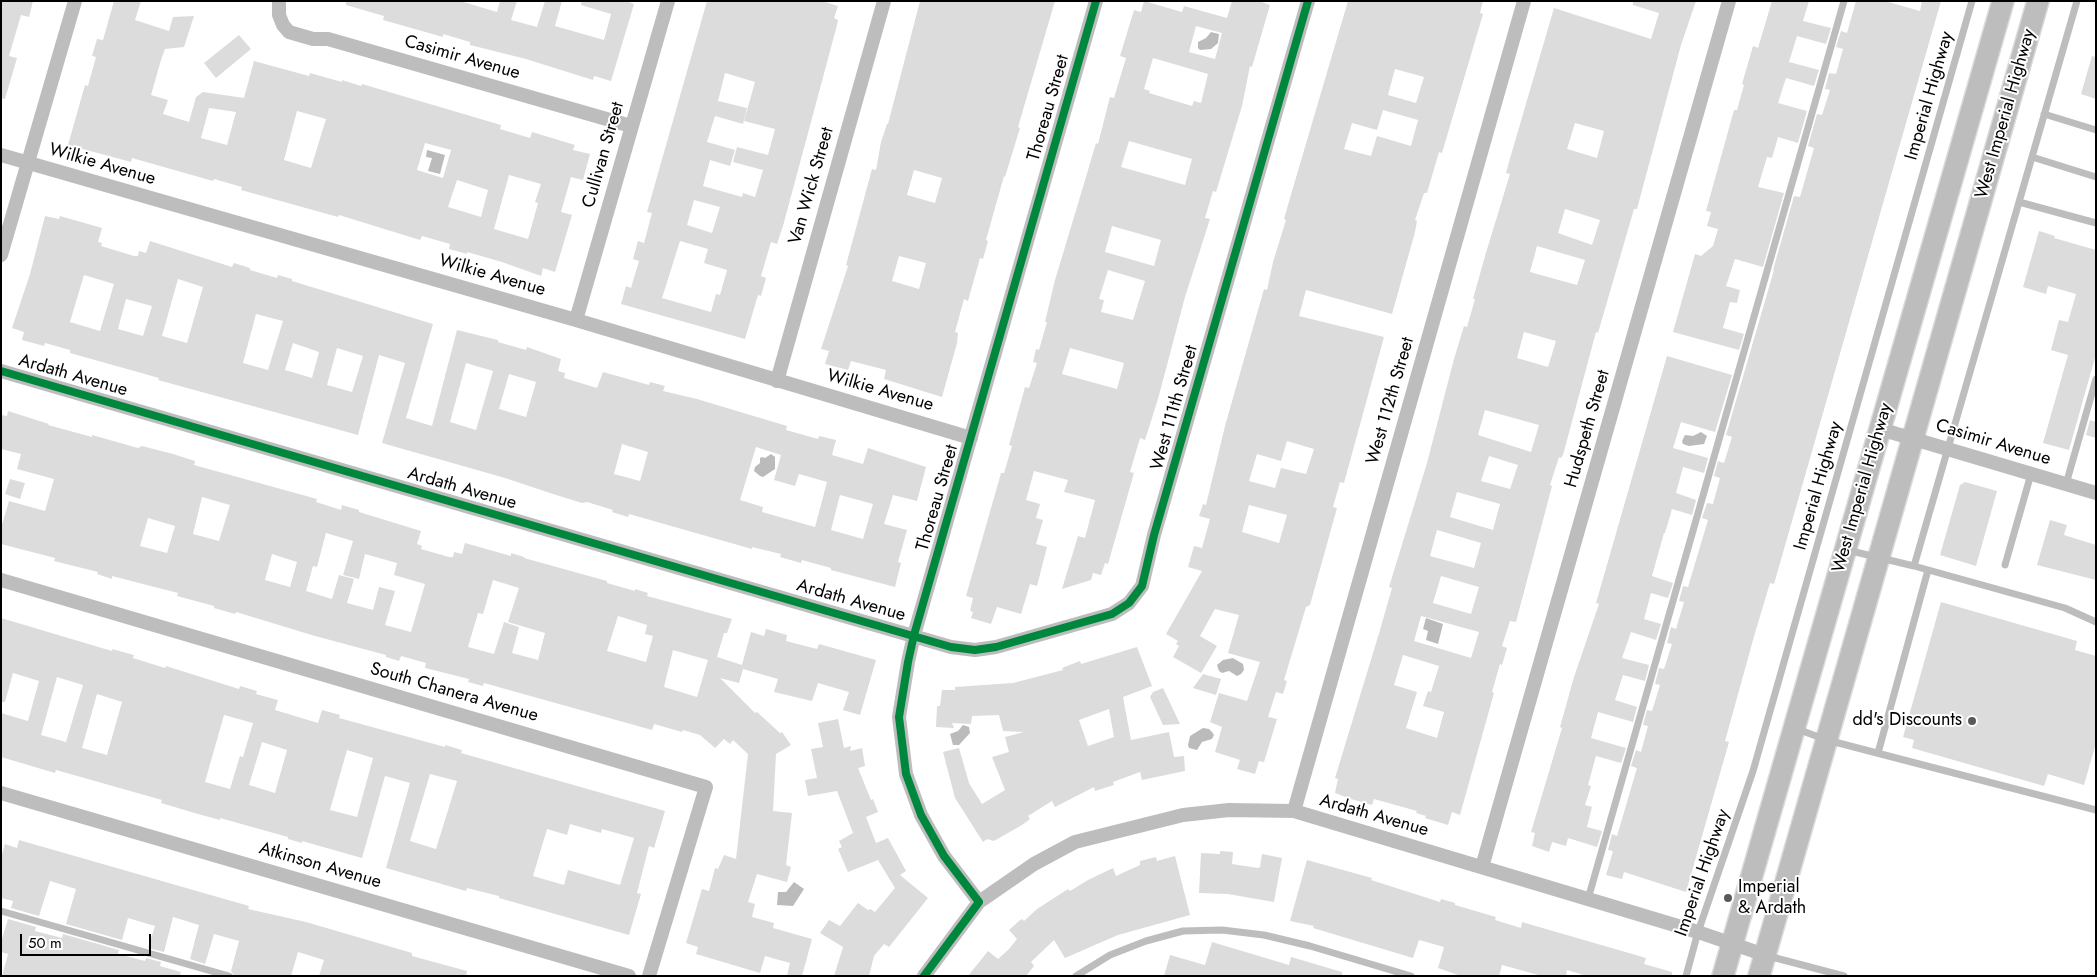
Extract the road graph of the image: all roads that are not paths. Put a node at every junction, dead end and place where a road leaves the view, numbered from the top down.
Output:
1 (75, 1) edge
2 (279, 1) edge
3 (668, 1) edge
4 (884, 1) edge
5 (1096, 1) edge
6 (1308, 1) edge
7 (1524, 1) edge
8 (1729, 1) edge
9 (1844, 1) edge
10 (1972, 1) edge
11 (2003, 1) edge
12 (2038, 1) edge
13 (2076, 1) edge
14 (2044, 114) junction
15 (631, 126) junction
16 (2096, 130) edge
17 (1, 155) edge
18 (2032, 157) junction
19 (28, 163) junction
20 (2096, 177) edge
21 (2019, 202) junction
22 (2096, 223) edge
23 (1, 255) edge
24 (576, 320) junction
25 (1, 371) edge
26 (2096, 379) edge
27 (777, 381) junction
28 (1880, 429) junction
29 (971, 438) junction
30 (1913, 439) junction
31 (1948, 450) junction
32 (2031, 474) junction
33 (2066, 484) junction
34 (2096, 493) edge
35 (1846, 550) junction
36 (1879, 557) junction
37 (2005, 565) dead end
38 (1914, 566) junction
39 (1928, 570) junction
40 (1, 580) edge
41 (2096, 622) edge
42 (914, 635) junction
43 (1794, 728) junction
44 (1826, 740) junction
45 (1878, 753) junction
46 (1, 793) edge
47 (2096, 810) edge
48 (1294, 812) junction
49 (1482, 867) junction
50 (1588, 899) junction
51 (979, 902) junction
52 (1, 911) edge
53 (1698, 932) junction
54 (1732, 944) junction
55 (1765, 956) junction
56 (229, 976) edge
57 (629, 976) edge
58 (649, 976) edge
59 (924, 976) edge
60 (1076, 976) edge
61 (1411, 976) edge
62 (1686, 976) edge
63 (1723, 976) edge
64 (1759, 976) edge
65 (1844, 976) edge

1 - 19 street
2 - 15 street, Casimir Avenue
3 - 15 street, Cullivan Street
4 - 27 street, Van Wick Street
5 - 29 street, Thoreau Street
6 - 42 street, West 111th Street
7 - 48 street, West 112th Street
8 - 49 street, Hudspeth Street
9 - 50 lane
10 - 53 lane, Imperial Highway
11 - 28 main road, West Imperial Highway
12 - 30 main road, West Imperial Highway
13 - 14 lane
14 - 16 lane
14 - 18 lane
15 - 24 street, Cullivan Street
17 - 19 street, Wilkie Avenue
18 - 20 lane
18 - 21 lane
19 - 23 street
19 - 24 street, Wilkie Avenue
21 - 22 lane
21 - 31 lane
24 - 27 street, Wilkie Avenue
25 - 42 street, Ardath Avenue
26 - 33 lane
27 - 29 street, Wilkie Avenue
28 - 30 street, Casimir Avenue
28 - 35 main road, West Imperial Highway
29 - 42 street, Thoreau Street
30 - 31 street, Casimir Avenue
30 - 36 main road, West Imperial Highway
31 - 32 street, Casimir Avenue
31 - 38 lane
32 - 33 street, Casimir Avenue
32 - 37 lane
33 - 34 street, Casimir Avenue
35 - 36 lane
35 - 43 main road, West Imperial Highway
36 - 38 lane
36 - 44 main road, West Imperial Highway
38 - 39 lane
39 - 41 lane
39 - 45 lane
40 - 58 street, South Chanera Avenue
42 - 51 street, Thoreau Street
43 - 44 lane
43 - 54 main road, West Imperial Highway
44 - 45 lane
44 - 55 main road, West Imperial Highway
45 - 47 lane
46 - 57 street, Atkinson Avenue
48 - 49 street, Ardath Avenue
48 - 51 street, Ardath Avenue
49 - 50 street, Ardath Avenue
50 - 53 street, Ardath Avenue
51 - 59 street
52 - 56 lane
53 - 54 street, Ardath Avenue
53 - 62 lane, Imperial Highway
54 - 55 street, Ardath Avenue
54 - 63 main road, West Imperial Highway
55 - 64 main road, West Imperial Highway
55 - 65 lane
60 - 61 lane

